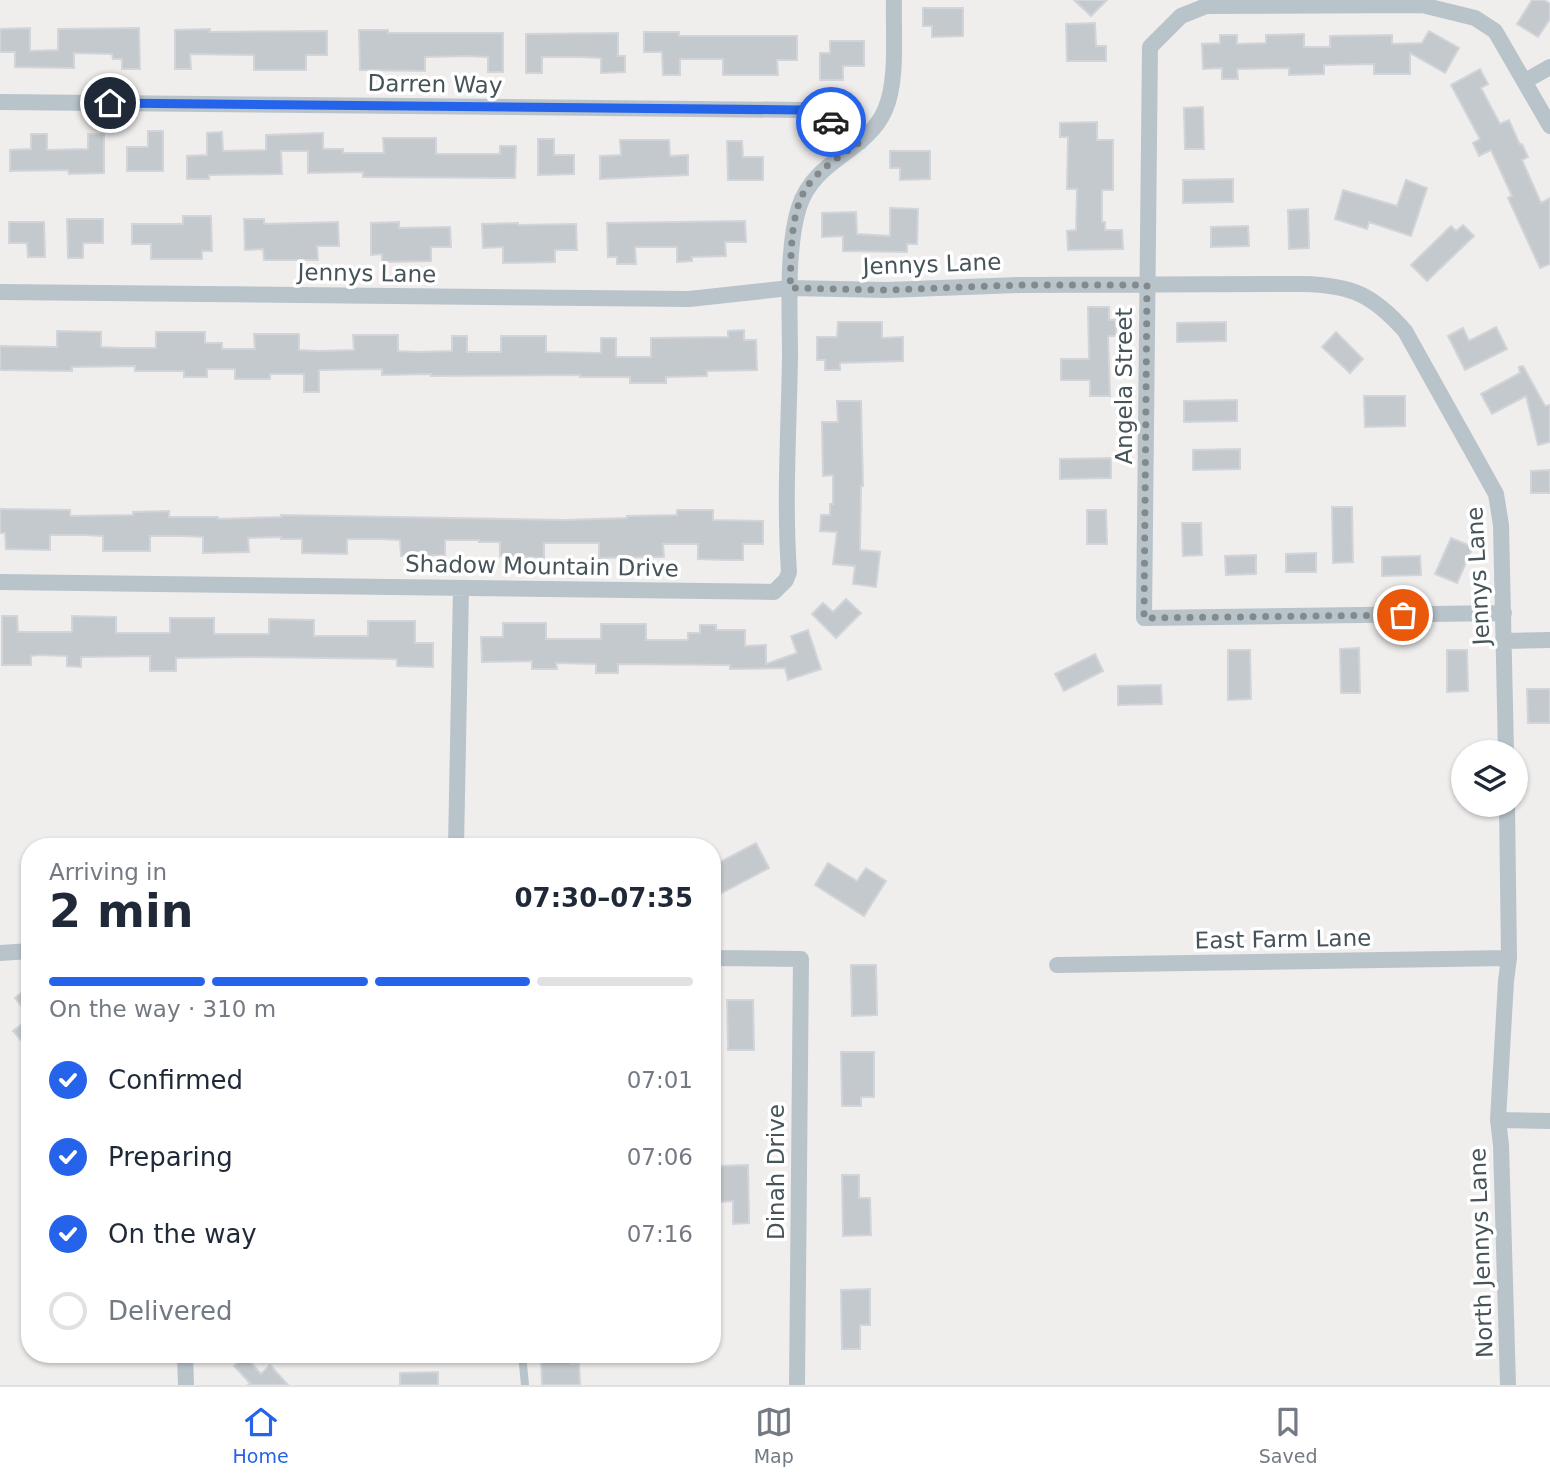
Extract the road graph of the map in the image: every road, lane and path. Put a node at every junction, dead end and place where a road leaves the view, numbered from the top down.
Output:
1 (894, 0) edge
2 (1550, 67) edge
3 (1525, 81) junction
4 (0, 102) edge
5 (1550, 126) edge
6 (860, 142) junction
7 (1147, 285) junction
8 (790, 288) junction
9 (0, 292) edge
10 (0, 582) edge
11 (461, 588) junction
12 (1504, 613) junction
13 (1550, 640) edge
14 (1504, 641) junction
15 (1506, 740) edge
16 (1507, 817) edge
17 (456, 838) edge
18 (21, 952) edge
19 (0, 953) edge
20 (721, 958) edge
21 (1509, 958) junction
22 (1057, 965) dead end
23 (1497, 1120) junction
24 (1550, 1121) edge
25 (185, 1363) edge
26 (523, 1363) edge
27 (186, 1385) edge
28 (525, 1385) edge
29 (797, 1385) edge
30 (1508, 1385) edge

1 - 6 street
2 - 3 street
3 - 5 street
3 - 7 street, Angela Street
4 - 6 street, Darren Way
6 - 8 street
7 - 8 street, Jennys Lane
7 - 12 street, Jennys Lane
7 - 12 street, Angela Street
8 - 9 street, Jennys Lane
8 - 11 street, Shadow Mountain Drive
10 - 11 street, Shadow Mountain Drive
11 - 17 street
12 - 14 street, Jennys Lane
13 - 14 street
14 - 15 street, Jennys Lane
16 - 21 street
18 - 19 street
20 - 29 street, Dinah Drive
21 - 22 street, East Farm Lane
21 - 23 street, North Jennys Lane
23 - 24 street
23 - 30 street, North Jennys Lane
25 - 27 street
26 - 28 lane

